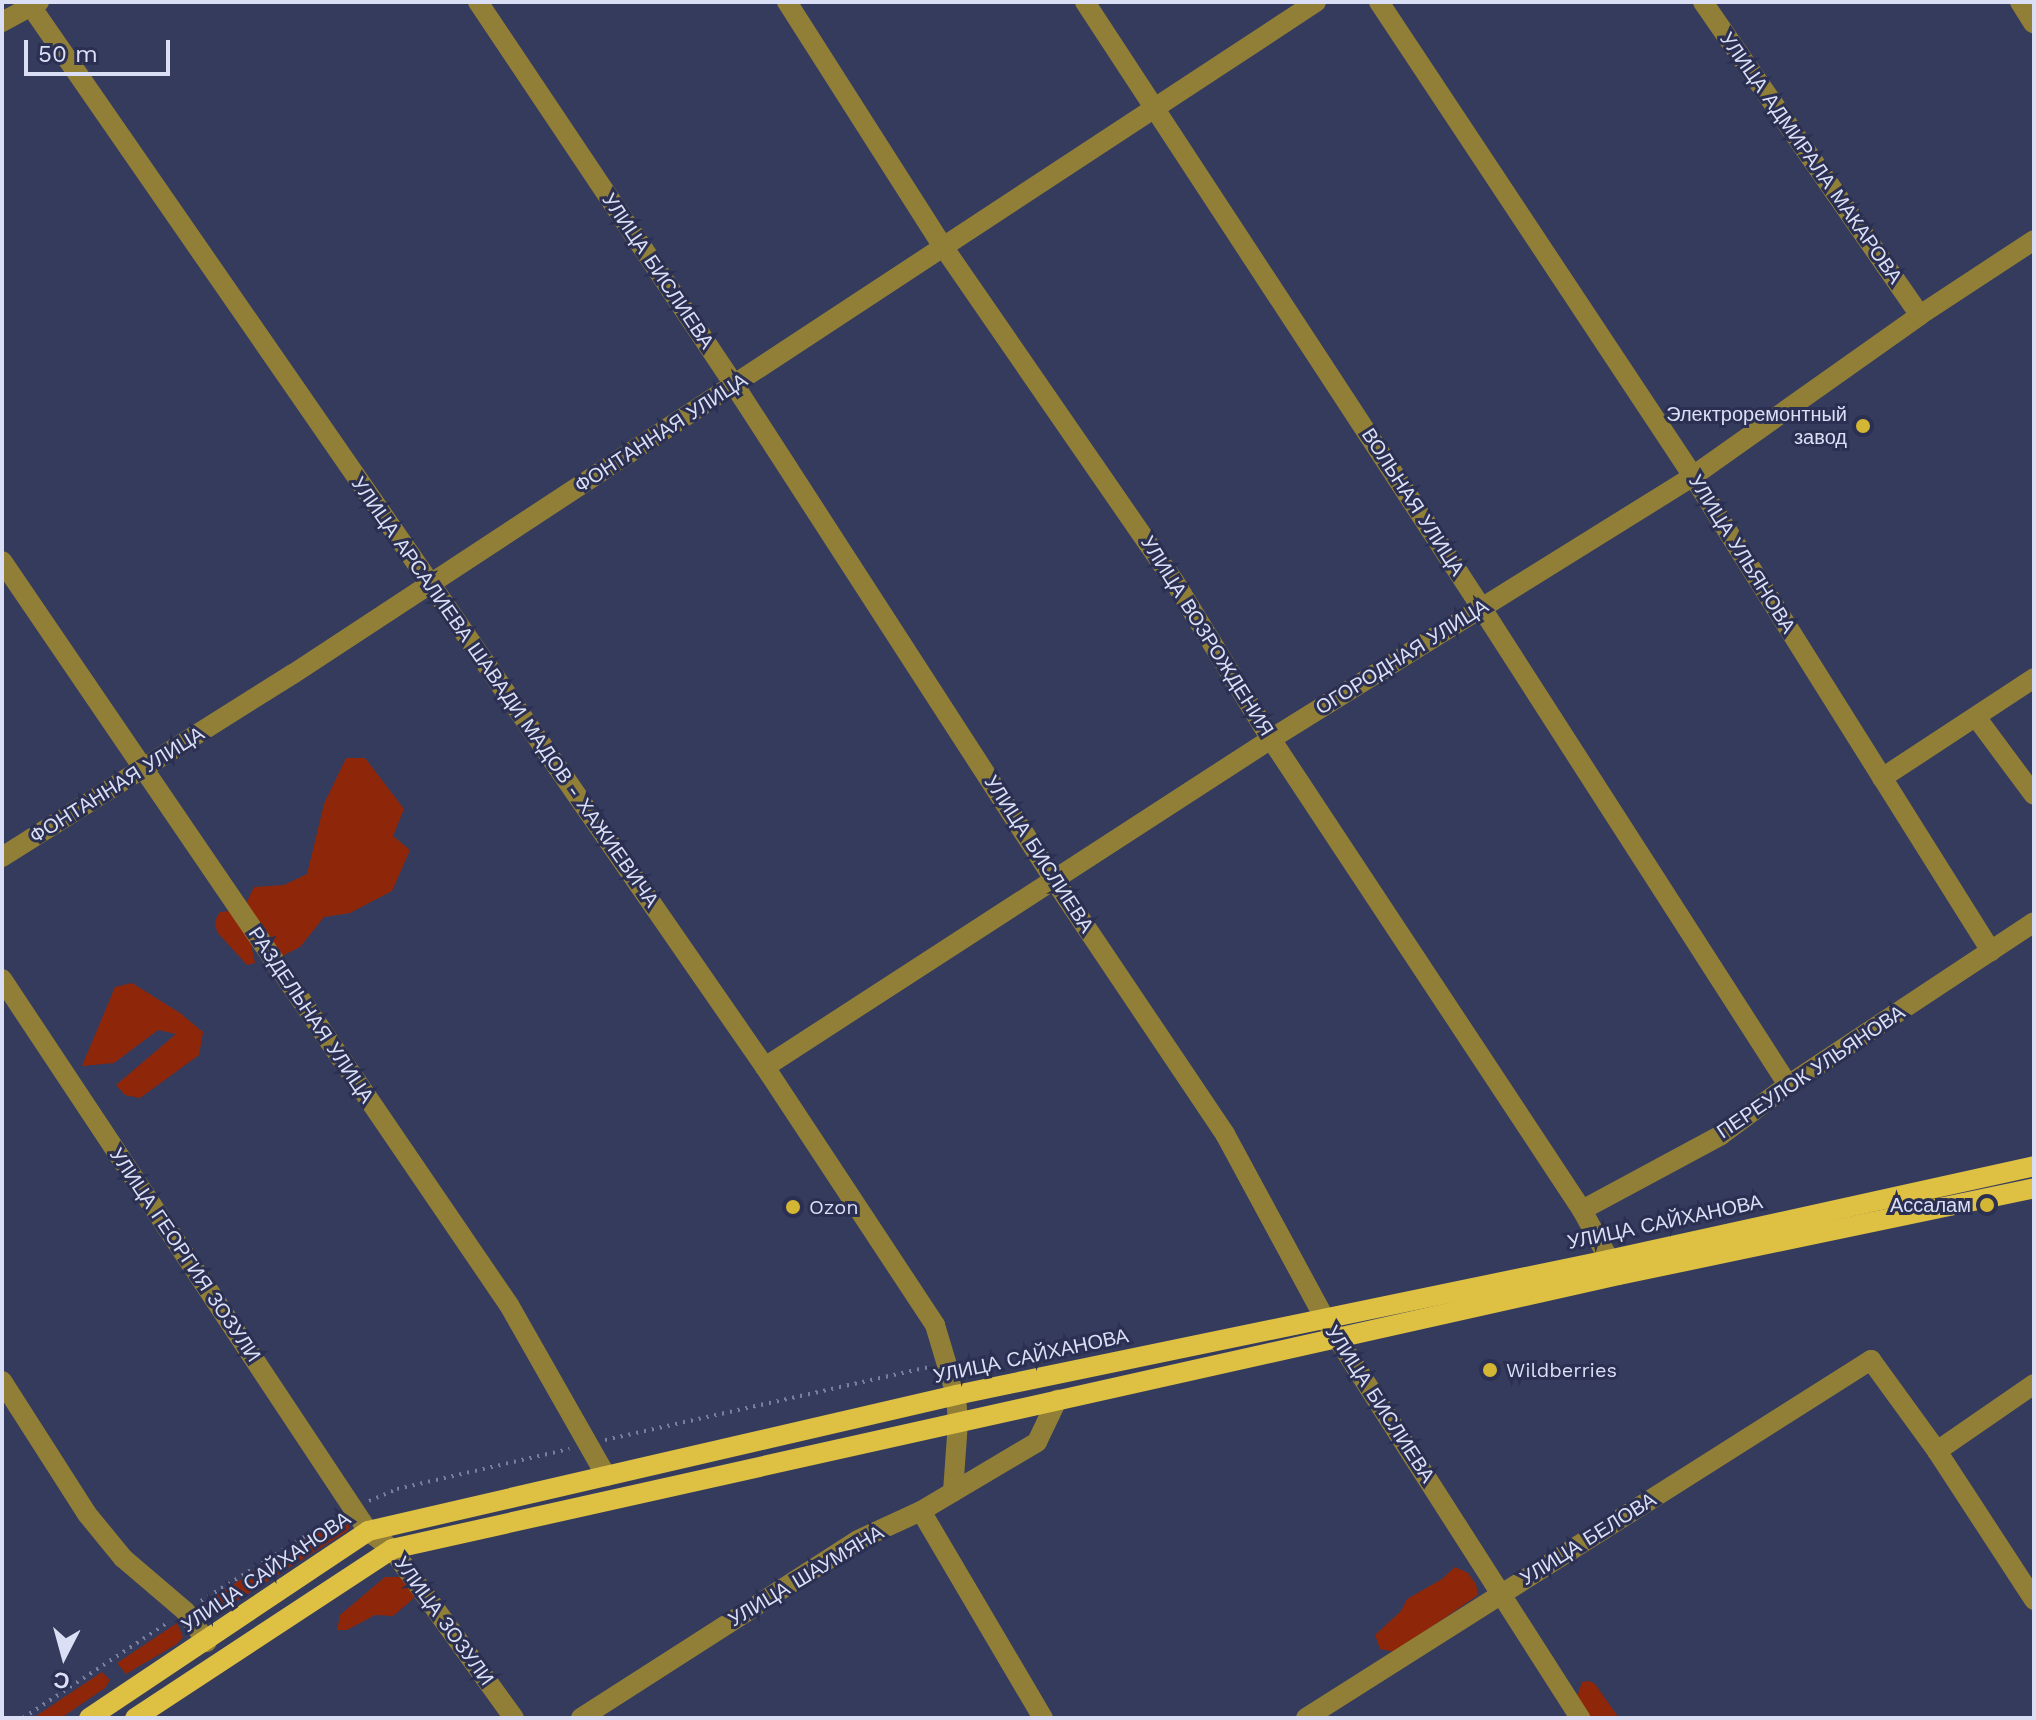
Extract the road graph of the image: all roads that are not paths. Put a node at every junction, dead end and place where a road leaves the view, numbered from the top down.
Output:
1 (478, 2) edge
2 (787, 2) edge
3 (1085, 2) edge
4 (1316, 2) edge
5 (1379, 2) edge
6 (1703, 2) edge
7 (2020, 2) edge
8 (32, 3) edge
9 (2, 22) edge
10 (2033, 23) edge
11 (1154, 107) junction
12 (2034, 240) edge
13 (942, 245) junction
14 (1920, 315) junction
15 (735, 386) junction
16 (1693, 476) junction
17 (2, 561) edge
18 (429, 581) junction
19 (1481, 607) junction
20 (2034, 678) edge
21 (1976, 717) junction
22 (1271, 739) junction
23 (144, 770) junction
24 (1882, 778) junction
25 (2034, 795) edge
26 (2, 857) edge
27 (1055, 881) junction
28 (2034, 922) edge
29 (1991, 951) junction
30 (2, 979) edge
31 (765, 1067) junction
32 (1788, 1085) junction
33 (2034, 1166) edge
34 (2034, 1188) edge
35 (1582, 1210) junction
36 (1613, 1267) junction
37 (1325, 1319) junction
38 (1337, 1339) junction
39 (2, 1381) edge
40 (2034, 1384) edge
41 (956, 1395) junction
42 (1057, 1400) junction
43 (958, 1422) junction
44 (1937, 1451) junction
45 (606, 1476) junction
46 (953, 1492) junction
47 (921, 1511) junction
48 (368, 1531) junction
49 (392, 1549) junction
50 (1502, 1594) junction
51 (2034, 1600) edge
52 (207, 1642) junction
53 (89, 1718) edge
54 (135, 1718) edge
55 (514, 1718) edge
56 (581, 1718) edge
57 (1043, 1718) edge
58 (1306, 1718) edge
59 (1580, 1718) edge

1 - 15 street, УЛИЦА БИСЛИЕВА
2 - 13 street, УЛИЦА ВОЗРОЖДЕНИЯ
3 - 11 street, ВОЛЬНАЯ УЛИЦА
4 - 11 street, ФОНТАННАЯ УЛИЦА
5 - 16 street, УЛИЦА УЛЬЯНОВА
6 - 14 street, УЛИЦА АДМИРАЛА МАКАРОВА
7 - 10 street
8 - 9 street
8 - 18 street, УЛИЦА АРСАЛИЕВА ШАВАДИ МАДОВ - ХАЖИЕВИЧА
11 - 13 street, ФОНТАННАЯ УЛИЦА
11 - 19 street, ВОЛЬНАЯ УЛИЦА
12 - 14 street, ОГОРОДНАЯ УЛИЦА
13 - 15 street, ФОНТАННАЯ УЛИЦА
13 - 22 street, УЛИЦА ВОЗРОЖДЕНИЯ
14 - 16 street, ОГОРОДНАЯ УЛИЦА
15 - 18 street, ФОНТАННАЯ УЛИЦА
15 - 27 street, УЛИЦА БИСЛИЕВА
16 - 19 street, ОГОРОДНАЯ УЛИЦА
16 - 24 street, УЛИЦА УЛЬЯНОВА
17 - 23 street, РАЗДЕЛЬНАЯ УЛИЦА
18 - 23 street, ФОНТАННАЯ УЛИЦА
18 - 31 street, УЛИЦА АРСАЛИЕВА ШАВАДИ МАДОВ - ХАЖИЕВИЧА
19 - 22 street, ОГОРОДНАЯ УЛИЦА
19 - 32 street, ВОЛЬНАЯ УЛИЦА
20 - 21 street
21 - 24 street
21 - 25 street
22 - 27 street, ОГОРОДНАЯ УЛИЦА
22 - 35 street, УЛИЦА ВОЗРОЖДЕНИЯ
23 - 26 street, ФОНТАННАЯ УЛИЦА
23 - 45 street, РАЗДЕЛЬНАЯ УЛИЦА
24 - 29 street, УЛИЦА УЛЬЯНОВА
27 - 31 street, ОГОРОДНАЯ УЛИЦА
27 - 37 street, УЛИЦА БИСЛИЕВА
28 - 29 street, ПЕРЕУЛОК УЛЬЯНОВА
29 - 32 street, ПЕРЕУЛОК УЛЬЯНОВА
30 - 48 street, УЛИЦА ГЕОРГИЯ ЗОЗУЛИ
31 - 41 street, УЛИЦА АРСАЛИЕВА ШАВАДИ МАДОВ - ХАЖИЕВИЧА
32 - 35 street, ПЕРЕУЛОК УЛЬЯНОВА
33 - 36 main road, УЛИЦА САЙХАНОВА
34 - 36 main road, УЛИЦА САЙХАНОВА
35 - 36 street, УЛИЦА ВОЗРОЖДЕНИЯ
36 - 37 main road, УЛИЦА САЙХАНОВА
36 - 38 main road, УЛИЦА САЙХАНОВА
37 - 38 street, УЛИЦА БИСЛИЕВА
37 - 41 main road, УЛИЦА САЙХАНОВА
38 - 42 main road, УЛИЦА САЙХАНОВА
38 - 50 street, УЛИЦА БИСЛИЕВА
39 - 52 street
40 - 44 street
41 - 43 street, УЛИЦА АРСАЛИЕВА ШАВАДИ МАДОВ - ХАЖИЕВИЧА
41 - 45 main road, УЛИЦА САЙХАНОВА
42 - 43 main road, УЛИЦА САЙХАНОВА
42 - 46 street, УЛИЦА ШАУМЯНА
43 - 46 street, УЛИЦА АРСАЛИЕВА ШАВАДИ МАДОВ - ХАЖИЕВИЧА
43 - 49 main road, УЛИЦА САЙХАНОВА
44 - 50 street, УЛИЦА БЕЛОВА
44 - 51 street
45 - 48 main road, УЛИЦА САЙХАНОВА
46 - 47 street, УЛИЦА ШАУМЯНА
47 - 56 street, УЛИЦА ШАУМЯНА
47 - 57 street
48 - 49 street, УЛИЦА ЗОЗУЛИ
48 - 52 main road, УЛИЦА САЙХАНОВА
49 - 54 main road, УЛИЦА САЙХАНОВА
49 - 55 street, УЛИЦА ЗОЗУЛИ
50 - 58 street, УЛИЦА БЕЛОВА
50 - 59 street, УЛИЦА БИСЛИЕВА
52 - 53 main road, УЛИЦА САЙХАНОВА

